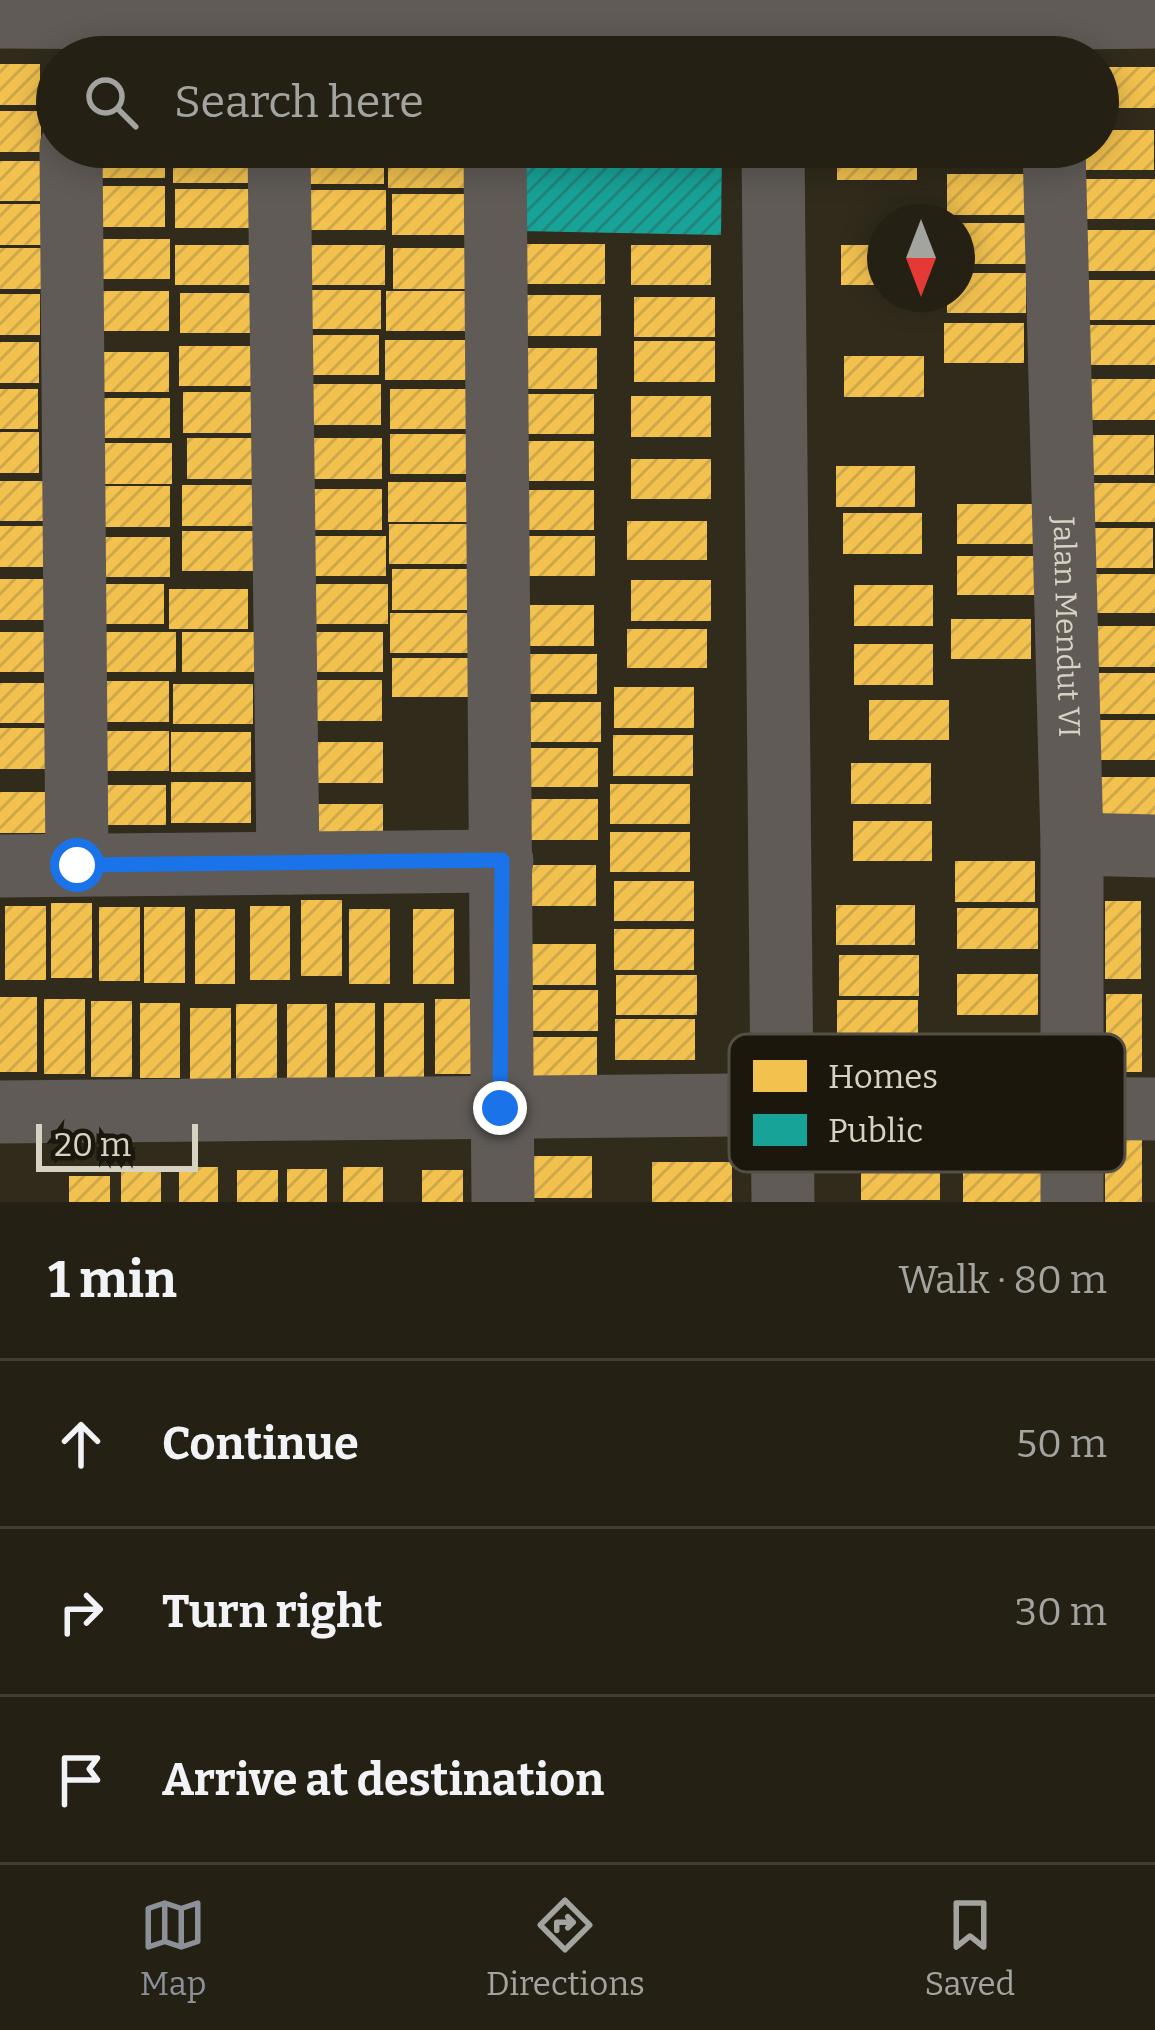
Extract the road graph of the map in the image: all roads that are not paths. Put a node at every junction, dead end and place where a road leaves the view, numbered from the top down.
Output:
1 (0, 17) edge
2 (1155, 17) edge
3 (1051, 24) edge
4 (70, 25) edge
5 (278, 25) edge
6 (494, 26) edge
7 (772, 26) edge
8 (70, 168) edge
9 (279, 168) edge
10 (495, 168) edge
11 (773, 168) edge
12 (1055, 168) edge
13 (1072, 844) junction
14 (1155, 846) edge
15 (502, 860) junction
16 (288, 863) junction
17 (77, 865) junction
18 (0, 866) edge
19 (781, 1034) edge
20 (1072, 1034) edge
21 (729, 1106) edge
22 (500, 1108) junction
23 (1125, 1108) edge
24 (1155, 1108) edge
25 (0, 1112) edge
26 (783, 1172) edge
27 (503, 1202) edge
28 (783, 1202) edge

1 - 4 street
2 - 3 street
3 - 7 street
4 - 5 street
5 - 6 street
6 - 7 street
8 - 17 street
9 - 16 street
10 - 15 street
11 - 19 street
12 - 13 street, Jalan Mendut VI
13 - 14 street
13 - 20 street, Jalan Mendut VI
15 - 16 street
15 - 22 street
16 - 17 street
17 - 18 street
21 - 22 street
22 - 25 street
22 - 27 street
23 - 24 street
26 - 28 street

